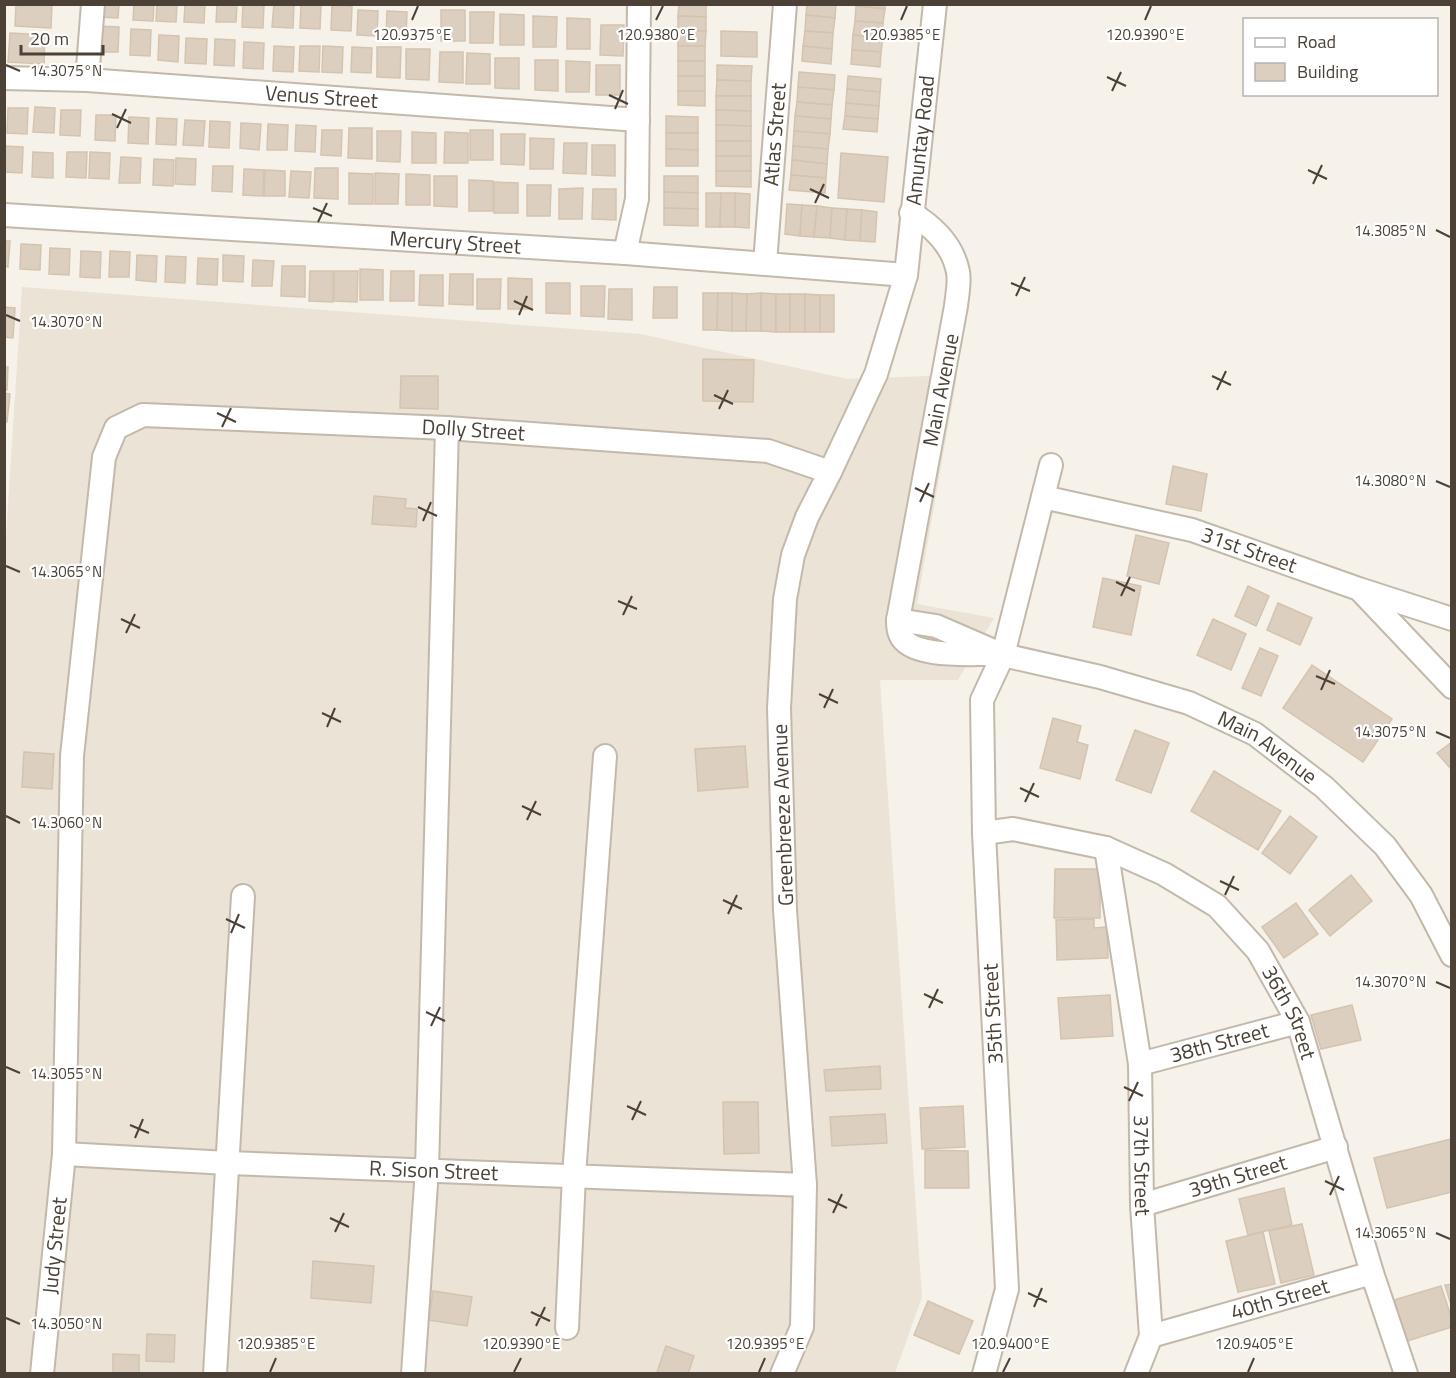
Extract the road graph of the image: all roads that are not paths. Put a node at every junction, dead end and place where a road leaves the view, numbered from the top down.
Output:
1 (93, 4) edge
2 (639, 4) edge
3 (785, 4) edge
4 (935, 4) edge
5 (4, 78) edge
6 (87, 80) junction
7 (638, 120) junction
8 (911, 213) junction
9 (4, 215) edge
10 (625, 253) junction
11 (765, 263) junction
12 (906, 276) junction
13 (116, 428) joint
14 (447, 428) junction
15 (1051, 465) dead end
16 (830, 472) junction
17 (1043, 497) junction
18 (1359, 589) junction
19 (1452, 619) edge
20 (1002, 654) junction
21 (1452, 687) edge
22 (605, 756) dead end
23 (984, 832) junction
24 (1106, 848) junction
25 (243, 896) dead end
26 (1452, 955) edge
27 (1298, 1022) junction
28 (1140, 1064) junction
29 (1336, 1147) junction
30 (64, 1154) junction
31 (228, 1163) junction
32 (427, 1169) junction
33 (574, 1175) junction
34 (805, 1185) junction
35 (1142, 1205) junction
36 (1372, 1273) junction
37 (567, 1328) dead end
38 (1152, 1336) junction
39 (42, 1374) edge
40 (215, 1374) edge
41 (413, 1374) edge
42 (782, 1374) edge
43 (984, 1374) edge
44 (1136, 1374) edge
45 (1406, 1374) edge

1 - 6 street
2 - 7 street
3 - 11 street, Atlas Street
4 - 8 street, Amuntay Road
5 - 6 street, Venus Street
6 - 7 street, Venus Street
7 - 10 street
8 - 12 street, Amuntay Road
8 - 20 street, Main Avenue
9 - 10 street, Mercury Street
10 - 11 street, Mercury Street
11 - 12 street, Mercury Street
12 - 16 street, Greenbreeze Avenue
13 - 14 street, Dolly Street
13 - 30 street, Judy Street
14 - 16 street, Dolly Street
14 - 32 street
15 - 17 street
16 - 34 street, Greenbreeze Avenue
17 - 18 street, 31st Street
17 - 20 street
18 - 19 street, 31st Street
18 - 21 street
20 - 23 street, 35th Street
20 - 26 street, Main Avenue
22 - 33 street
23 - 24 street, 36th Street
23 - 43 street, 35th Street
24 - 27 street, 36th Street
24 - 28 street, 37th Street
25 - 31 street
27 - 28 street, 38th Street
27 - 29 street, 36th Street
28 - 35 street, 37th Street
29 - 35 street, 39th Street
29 - 36 street, 36th Street
30 - 31 street, R. Sison Street
30 - 39 street, Judy Street
31 - 32 street, R. Sison Street
31 - 40 street
32 - 33 street, R. Sison Street
32 - 41 street
33 - 34 street, R. Sison Street
33 - 37 street
34 - 42 street, Greenbreeze Avenue
35 - 38 street, 37th Street
36 - 38 street, 40th Street
36 - 45 street, 36th Street
38 - 44 street, 37th Street

